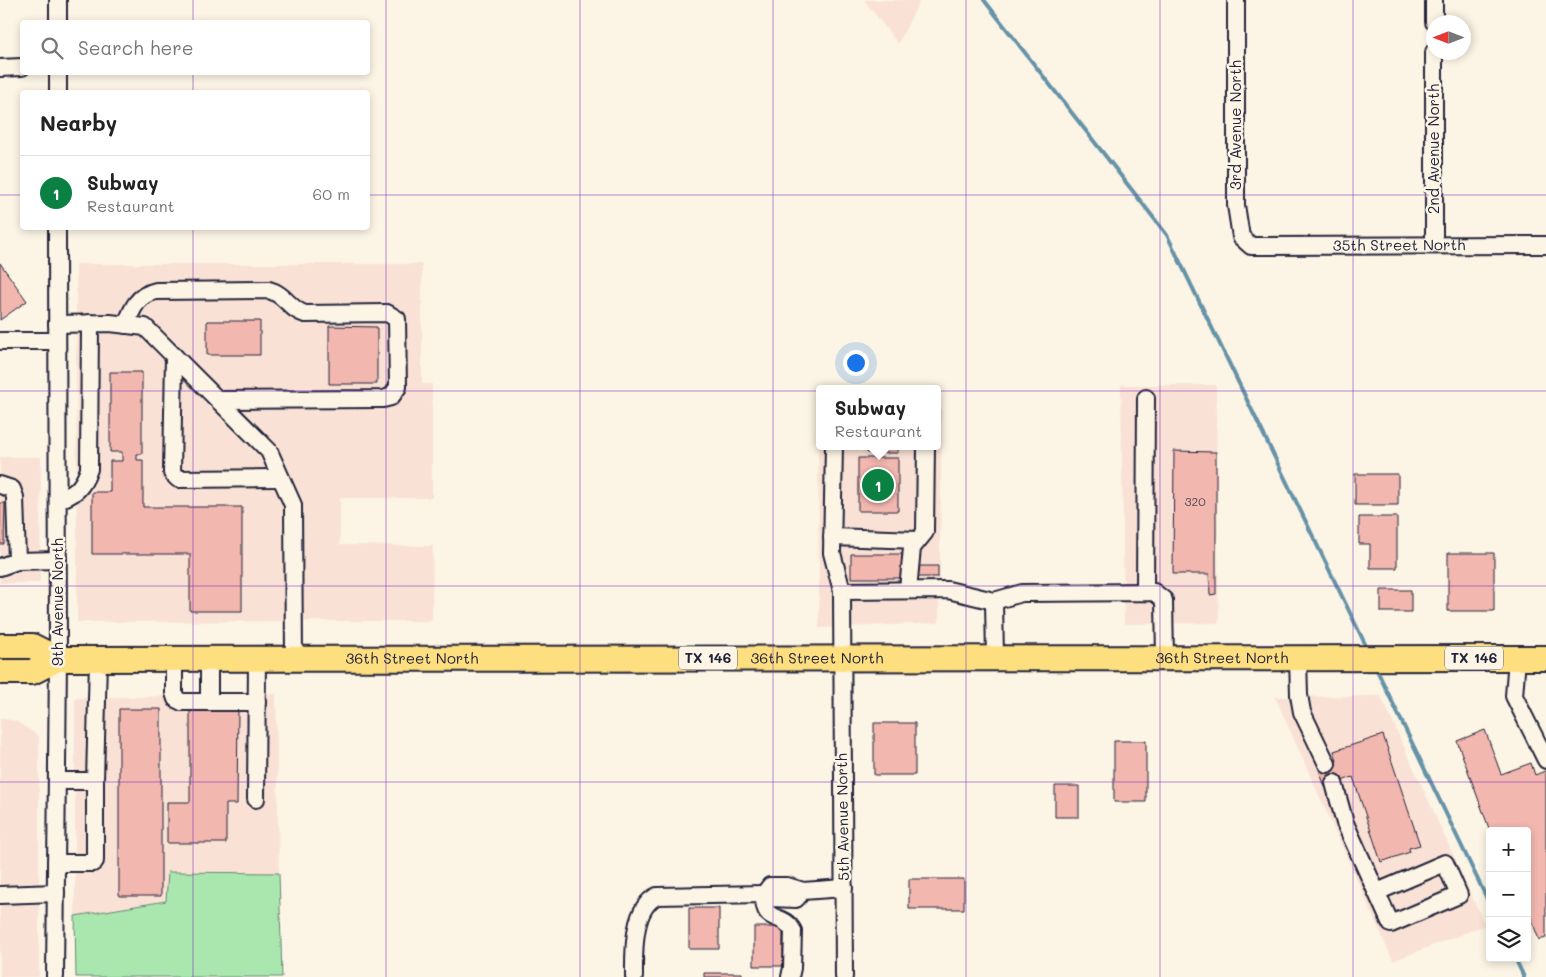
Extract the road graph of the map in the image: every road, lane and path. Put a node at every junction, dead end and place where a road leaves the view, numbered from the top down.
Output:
1 (58, 0) edge
2 (1236, 0) edge
3 (1434, 0) edge
4 (1434, 15) edge
5 (58, 20) edge
6 (1434, 60) edge
7 (20, 67) edge
8 (0, 68) edge
9 (58, 75) edge
10 (58, 90) edge
11 (58, 230) edge
12 (1434, 245) junction
13 (1251, 246) joint
14 (1546, 246) edge
15 (90, 323) junction
16 (57, 324) junction
17 (126, 325) junction
18 (0, 341) edge
19 (57, 341) junction
20 (174, 356) junction
21 (1146, 398) dead end
22 (218, 400) junction
23 (834, 450) edge
24 (926, 450) edge
25 (280, 478) junction
26 (0, 485) edge
27 (58, 500) junction
28 (832, 537) junction
29 (918, 540) junction
30 (58, 560) junction
31 (17, 561) junction
32 (0, 567) edge
33 (908, 590) junction
34 (842, 591) junction
35 (1145, 592) junction
36 (994, 601) junction
37 (0, 646) edge
38 (841, 657) junction
39 (257, 658) junction
40 (294, 658) junction
41 (995, 658) junction
42 (1165, 658) junction
43 (1298, 658) junction
44 (1517, 658) junction
45 (1546, 658) edge
46 (58, 659) junction
47 (98, 659) junction
48 (174, 659) junction
49 (209, 659) junction
50 (0, 672) edge
51 (209, 702) junction
52 (257, 702) junction
53 (1546, 760) edge
54 (1327, 764) dead end
55 (95, 780) junction
56 (57, 781) junction
57 (1334, 783) dead end
58 (256, 799) dead end
59 (56, 863) junction
60 (844, 888) junction
61 (1377, 892) junction
62 (56, 894) junction
63 (764, 894) junction
64 (0, 895) edge
65 (55, 977) edge
66 (634, 977) edge
67 (790, 977) edge
68 (844, 977) edge

1 - 5 street
2 - 13 street, 3rd Avenue North
3 - 4 street
6 - 12 street, 2nd Avenue North
7 - 8 street
9 - 10 street
11 - 16 street, 9th Avenue North
12 - 13 street, 35th Street North
12 - 14 street, 35th Street North
15 - 16 street
15 - 17 street
15 - 27 street
16 - 19 street, 9th Avenue North
17 - 20 street
17 - 22 street
18 - 19 street
19 - 27 street, 9th Avenue North
20 - 22 street
20 - 25 street
21 - 35 street
22 - 25 street
23 - 28 street, 5th Avenue North
24 - 29 street
25 - 40 street
26 - 31 street
27 - 30 street, 9th Avenue North
28 - 29 street
28 - 34 street, 5th Avenue North
29 - 33 street
30 - 31 street
30 - 46 street, 9th Avenue North
31 - 32 street
33 - 34 street
33 - 36 street
34 - 38 street, 5th Avenue North
35 - 36 street
35 - 42 street
36 - 41 street
37 - 46 highway, TX 146
38 - 40 highway, 36th Street North / TX 146
38 - 41 highway, 36th Street North / TX 146
38 - 60 street, 5th Avenue North
39 - 40 highway, 36th Street North / TX 146
39 - 49 highway, 36th Street North / TX 146
39 - 52 street
41 - 42 highway, 36th Street North / TX 146
42 - 43 highway, 36th Street North / TX 146
43 - 44 highway, 36th Street North / TX 146
43 - 54 street
44 - 45 highway, 36th Street North / TX 146
44 - 53 street
46 - 47 highway, 36th Street North / TX 146
46 - 50 highway, TX 146
46 - 56 street, 9th Avenue North
47 - 48 highway, 36th Street North / TX 146
47 - 55 street
48 - 49 highway, 36th Street North / TX 146
48 - 51 street
49 - 51 street
51 - 52 street
52 - 58 street
55 - 56 street
55 - 59 street
56 - 59 street, 9th Avenue North
57 - 61 street
59 - 62 street, 9th Avenue North
60 - 63 street
60 - 68 street, 5th Avenue North
61 - 61 street
62 - 64 street
62 - 65 street, 9th Avenue North
63 - 66 street
63 - 67 street

